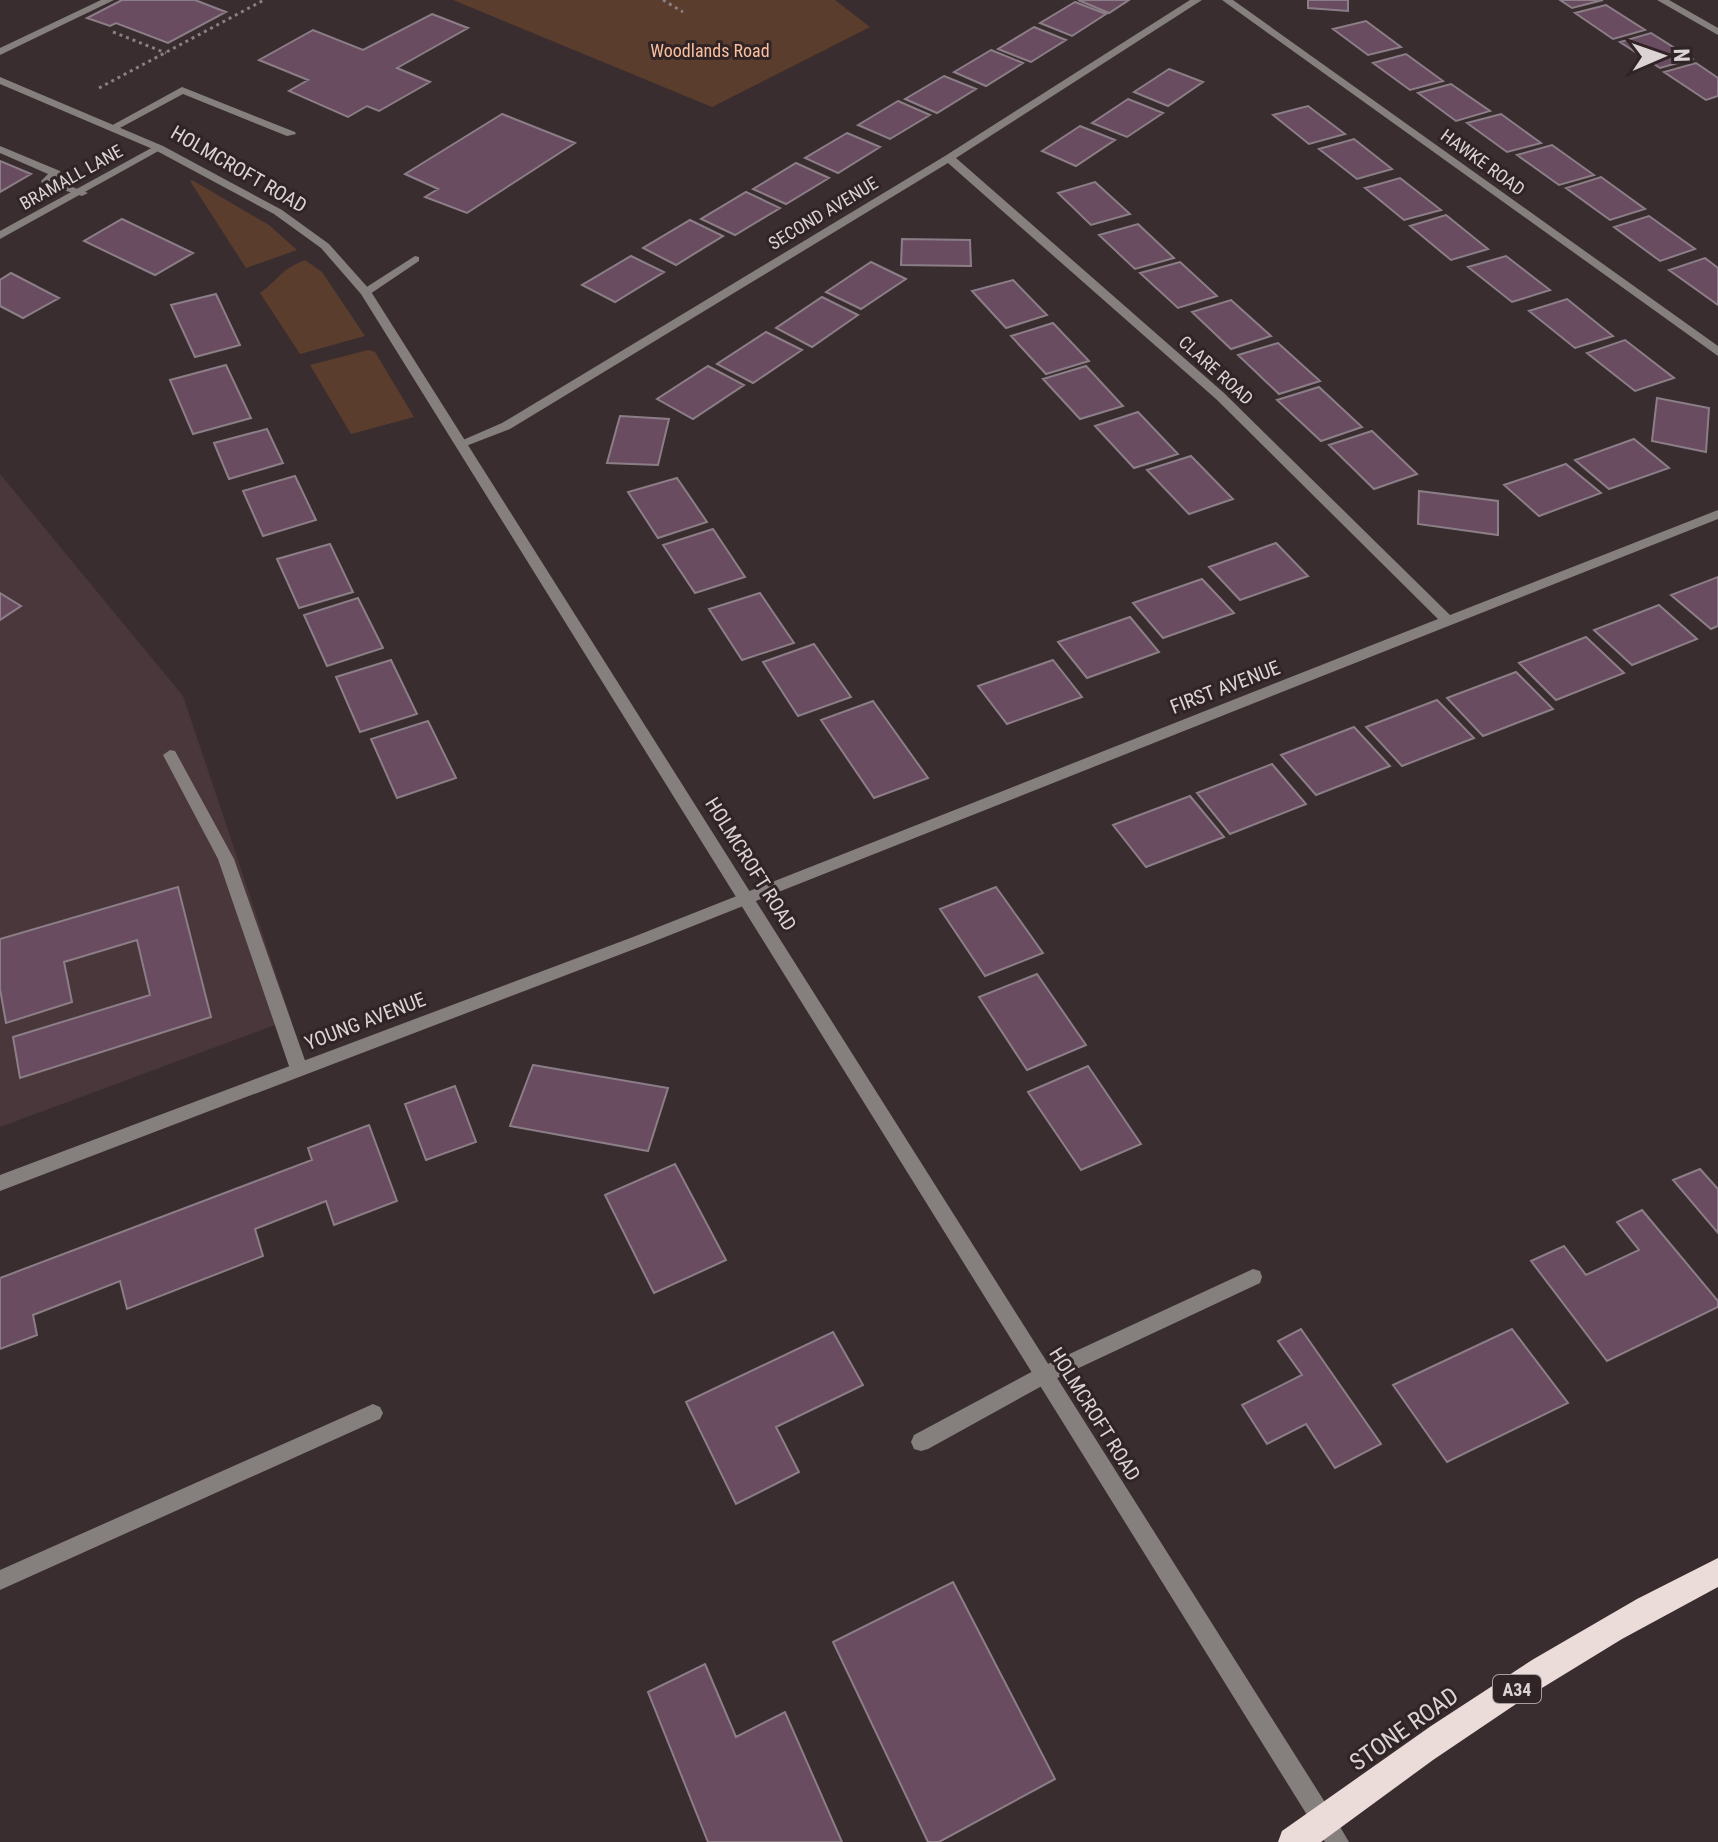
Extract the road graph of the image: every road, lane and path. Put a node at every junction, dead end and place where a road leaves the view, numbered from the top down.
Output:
1 (109, 0) edge
2 (264, 0) edge
3 (663, 0) edge
4 (1197, 0) edge
5 (1227, 0) edge
6 (1662, 0) edge
7 (683, 12) dead end
8 (110, 30) dead end
9 (1718, 32) edge
10 (0, 52) edge
11 (166, 53) junction
12 (0, 80) edge
13 (87, 94) dead end
14 (114, 127) junction
15 (291, 134) dead end
16 (159, 148) junction
17 (0, 149) edge
18 (949, 158) junction
19 (82, 193) junction
20 (0, 236) edge
21 (415, 259) dead end
22 (366, 292) junction
23 (1718, 352) edge
24 (462, 443) junction
25 (1718, 514) edge
26 (1448, 621) junction
27 (170, 755) dead end
28 (746, 897) junction
29 (299, 1069) junction
30 (0, 1183) edge
31 (1253, 1277) dead end
32 (1044, 1375) junction
33 (373, 1413) dead end
34 (921, 1442) dead end
35 (1718, 1572) edge
36 (0, 1580) edge
37 (1332, 1832) edge
38 (1293, 1842) edge

1 - 10 street
2 - 11 path
3 - 7 path
4 - 18 street, SECOND AVENUE
5 - 23 street, HAWKE ROAD
6 - 9 street
8 - 11 path
11 - 13 path
12 - 14 street, HOLMCROFT ROAD
14 - 15 street
14 - 16 street, HOLMCROFT ROAD
16 - 19 street, BRAMALL LANE
16 - 22 street, HOLMCROFT ROAD
17 - 19 street
18 - 24 street, SECOND AVENUE
18 - 26 street, CLARE ROAD
19 - 20 street, BRAMALL LANE
21 - 22 street
22 - 24 street, HOLMCROFT ROAD
24 - 28 street, HOLMCROFT ROAD
25 - 26 street, FIRST AVENUE
26 - 28 street, FIRST AVENUE
27 - 29 street
28 - 29 street, YOUNG AVENUE
28 - 32 street, HOLMCROFT ROAD
29 - 30 street, YOUNG AVENUE
31 - 32 street
32 - 34 street
32 - 37 street, HOLMCROFT ROAD
33 - 36 street
35 - 37 highway, STONE ROAD / A34
37 - 38 highway, STONE ROAD / A34

